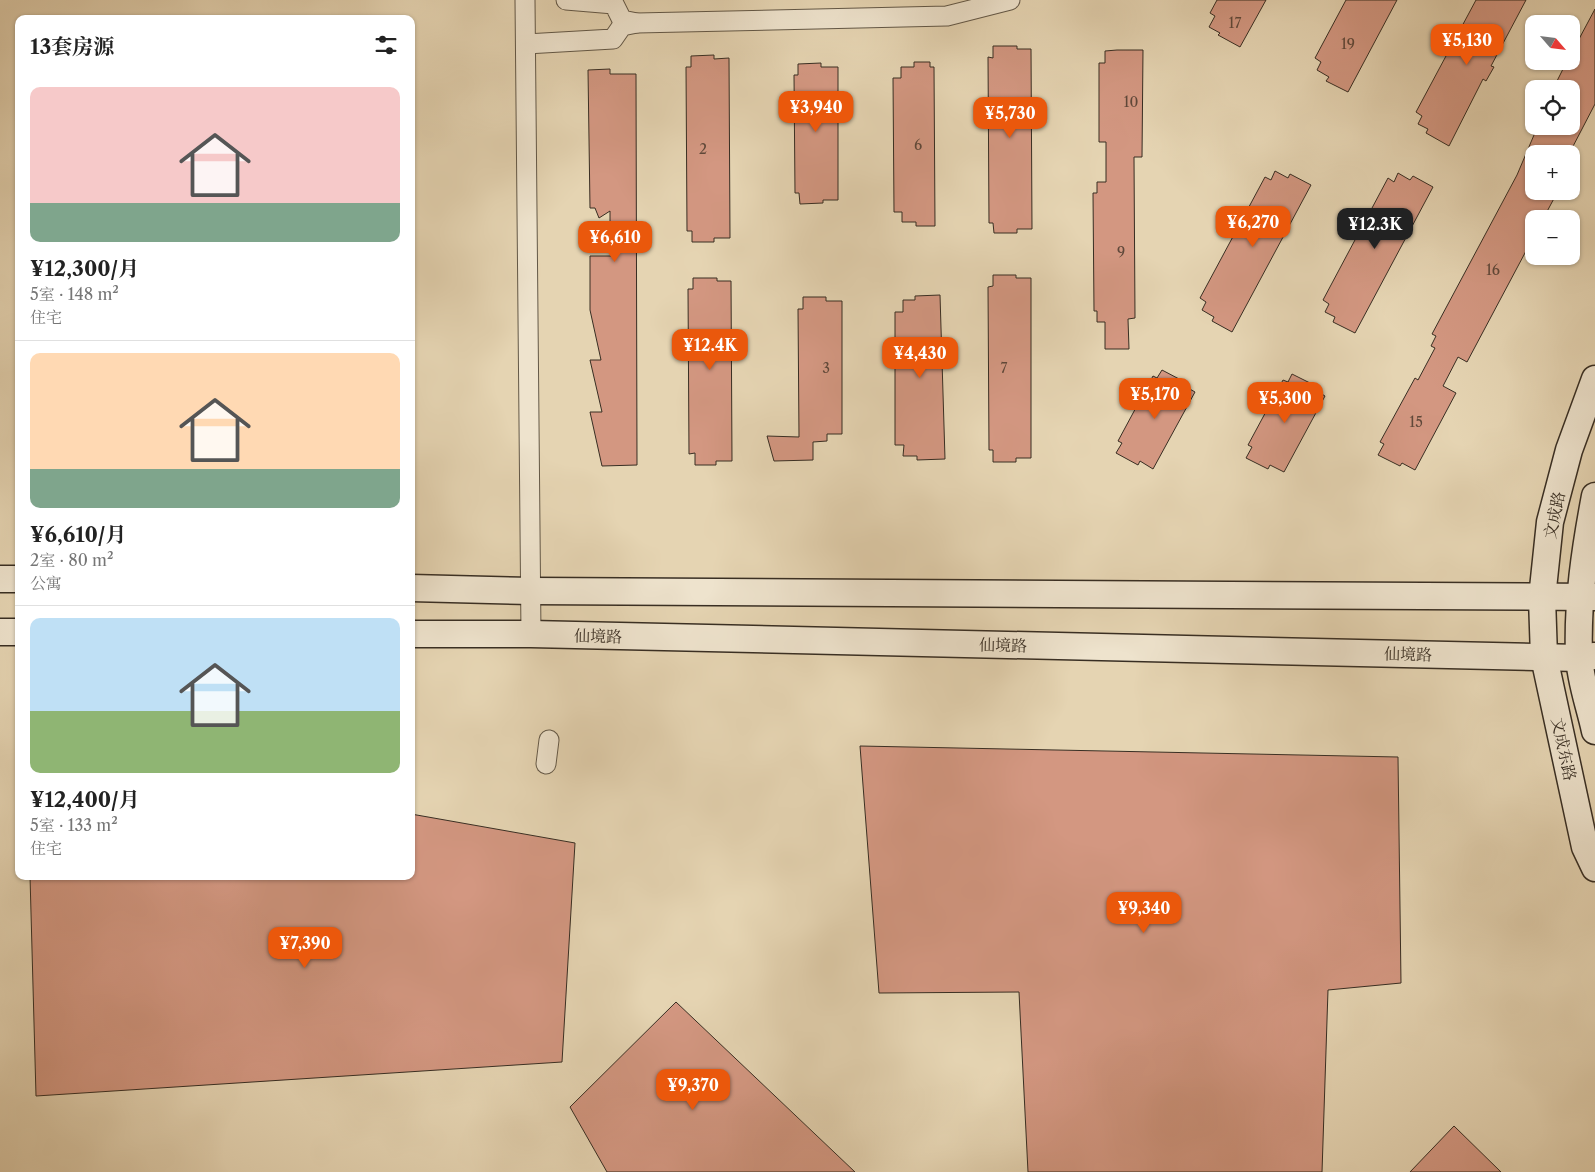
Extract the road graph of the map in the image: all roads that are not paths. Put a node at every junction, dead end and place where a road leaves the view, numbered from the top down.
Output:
1 (525, 0) edge
2 (566, 0) edge
3 (1010, 0) edge
4 (636, 23) junction
5 (526, 44) junction
6 (1595, 379) edge
7 (1595, 496) edge
8 (0, 579) edge
9 (15, 579) edge
10 (415, 588) edge
11 (531, 591) junction
12 (1588, 597) edge
13 (1542, 598) junction
14 (0, 632) edge
15 (15, 632) edge
16 (415, 634) edge
17 (532, 634) junction
18 (1544, 657) junction
19 (1587, 657) edge
20 (1595, 731) edge
21 (549, 740) dead end
22 (546, 764) dead end
23 (1595, 868) edge

1 - 5 street
2 - 4 street
3 - 4 street
4 - 5 street
5 - 11 street
6 - 13 main road, 文成路
7 - 12 main road
8 - 9 main road
10 - 11 main road
11 - 13 main road
11 - 17 street
12 - 13 main road
12 - 19 main road
13 - 18 main road, 文成路
14 - 15 main road
16 - 17 main road, 仙境路
17 - 18 main road, 仙境路
18 - 19 main road, 仙境路
18 - 23 main road, 文成东路
19 - 20 main road, 文成东路
21 - 22 street

